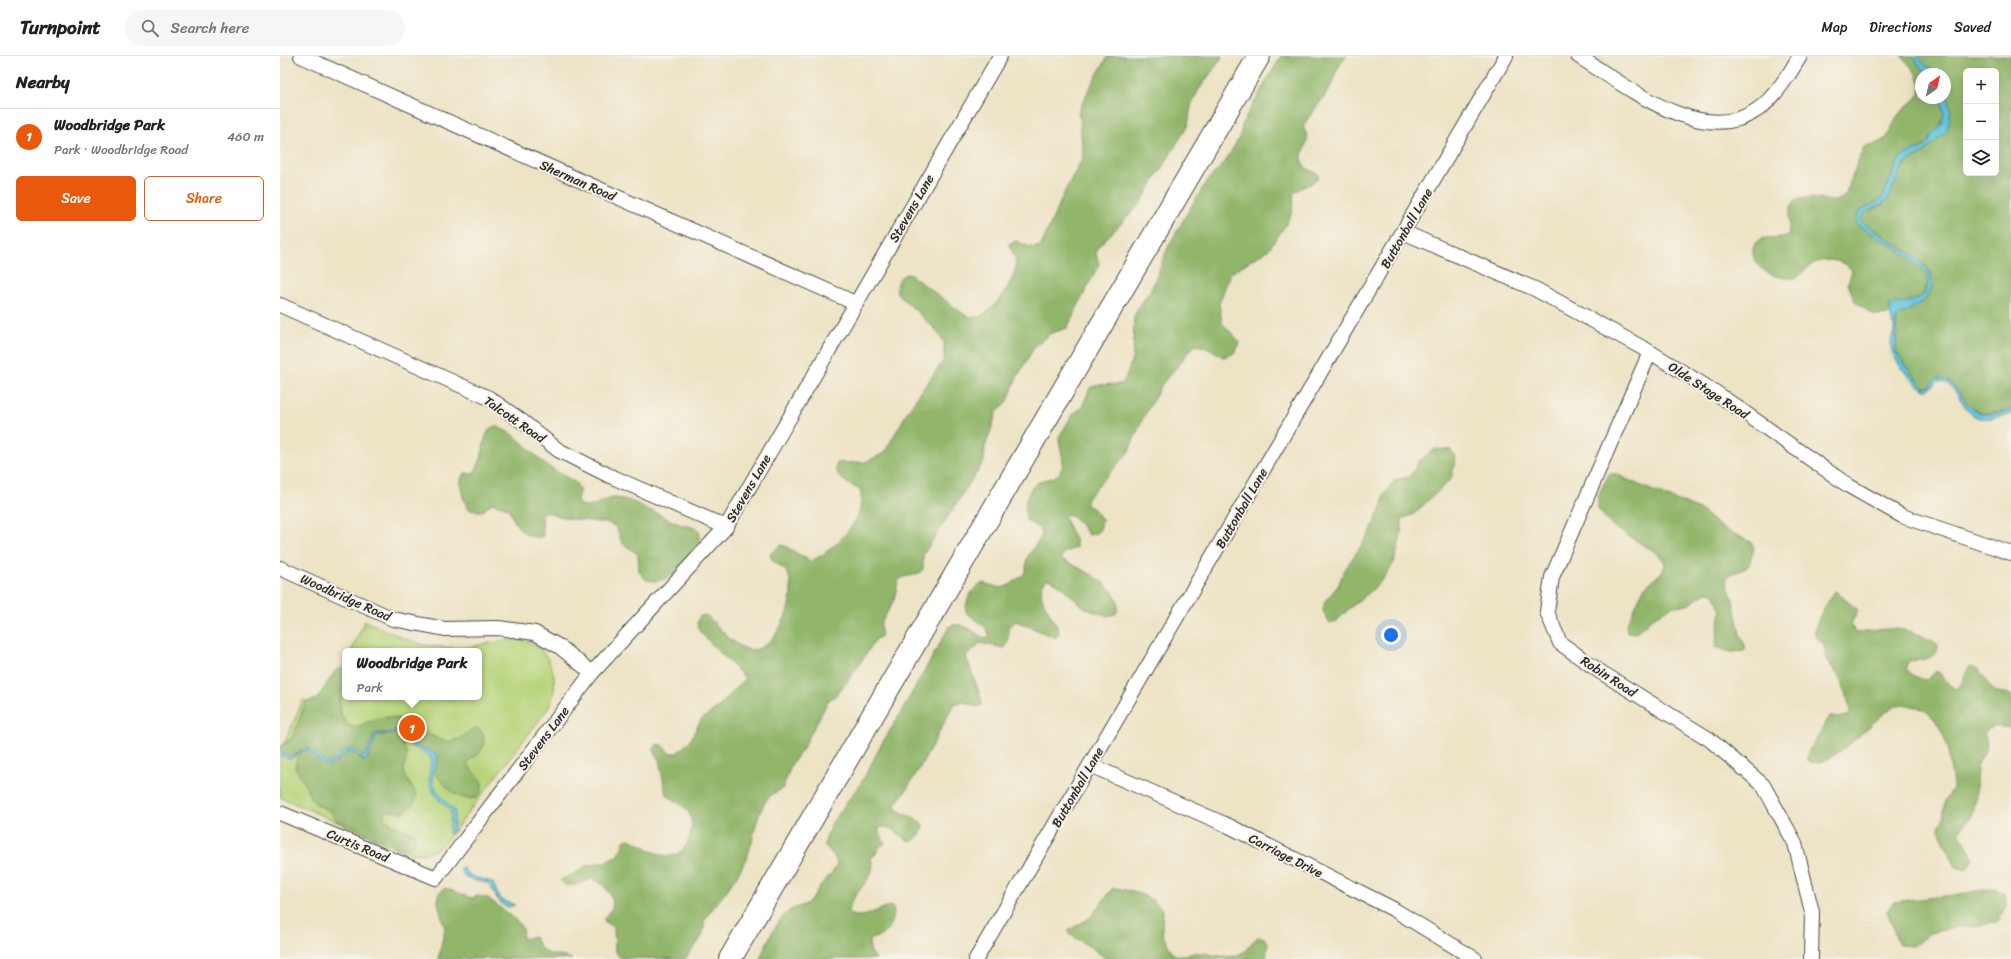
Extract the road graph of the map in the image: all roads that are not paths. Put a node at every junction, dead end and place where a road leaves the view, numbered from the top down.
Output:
1 (301, 56) edge
2 (1000, 56) edge
3 (1259, 56) edge
4 (1506, 56) edge
5 (1578, 56) edge
6 (1800, 56) edge
7 (1403, 232) junction
8 (855, 303) junction
9 (280, 305) edge
10 (1650, 352) junction
11 (726, 527) junction
12 (2011, 553) edge
13 (280, 568) edge
14 (592, 673) junction
15 (1090, 765) junction
16 (280, 813) edge
17 (436, 878) joint
18 (730, 959) edge
19 (976, 959) edge
20 (1475, 959) edge
21 (1811, 959) edge

1 - 8 street, Sherman Road
2 - 8 street, Stevens Lane
3 - 18 main road
4 - 7 street, Buttonball Lane
5 - 6 street
7 - 10 street, Olde Stage Road
7 - 15 street, Buttonball Lane
8 - 11 street, Stevens Lane
9 - 11 street, Talcott Road
10 - 12 street, Olde Stage Road
10 - 21 street, Robin Road
11 - 14 street, Stevens Lane
13 - 14 street, Woodbridge Road
14 - 17 street, Stevens Lane
15 - 19 street, Buttonball Lane
15 - 20 street, Carriage Drive
16 - 17 street, Curtis Road

